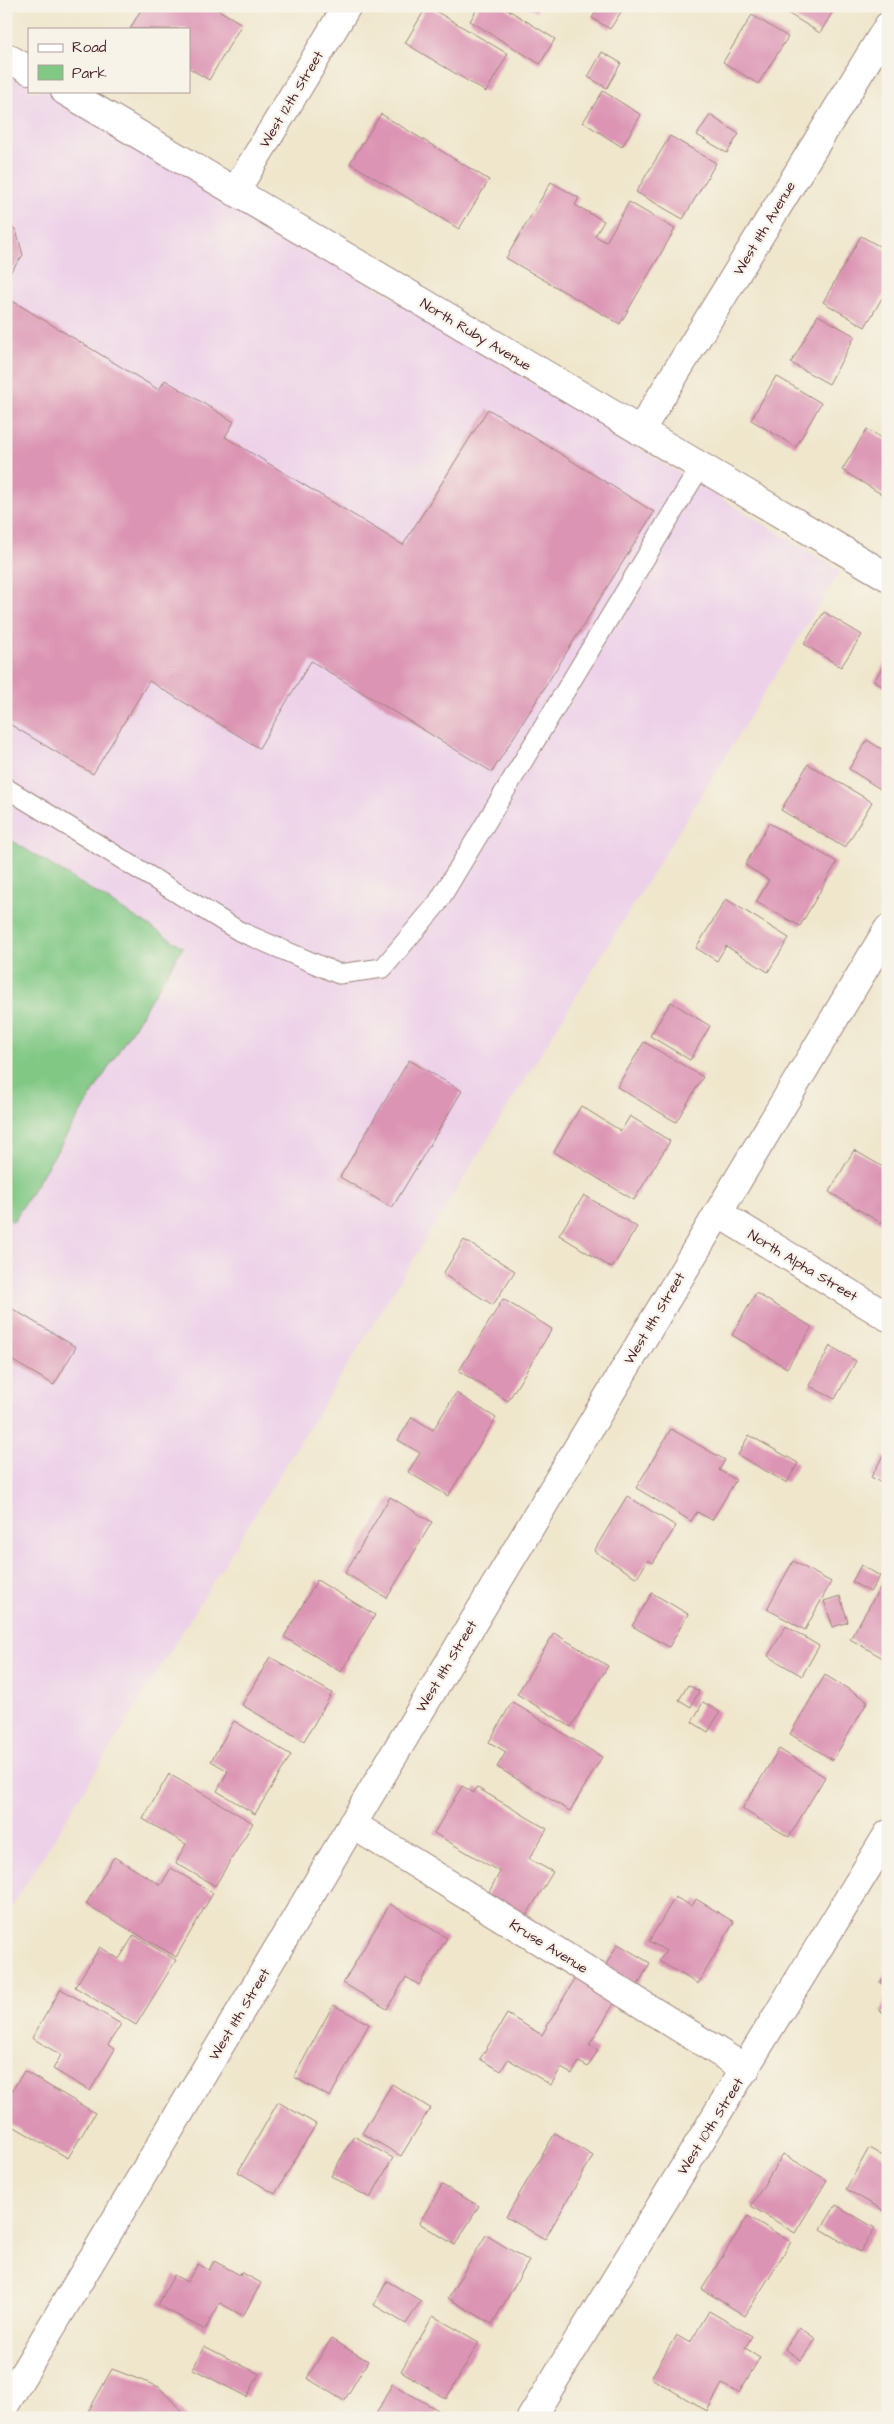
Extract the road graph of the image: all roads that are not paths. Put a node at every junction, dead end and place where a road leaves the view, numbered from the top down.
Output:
1 (347, 6) edge
2 (888, 26) edge
3 (6, 57) edge
4 (28, 69) edge
5 (67, 92) edge
6 (235, 192) junction
7 (640, 431) junction
8 (700, 467) junction
9 (888, 577) edge
10 (6, 788) edge
11 (888, 929) edge
12 (718, 1213) junction
13 (888, 1317) edge
14 (352, 1824) junction
15 (888, 1834) edge
16 (746, 2069) junction
17 (6, 2403) edge
18 (532, 2418) edge

1 - 6 street, West 12th Street
2 - 7 street, West 11th Avenue
3 - 4 street
5 - 6 street, North Ruby Avenue
6 - 7 street, North Ruby Avenue
7 - 8 street, North Ruby Avenue
8 - 9 street, North Ruby Avenue
8 - 10 lane
11 - 12 street, West 11th Street
12 - 13 street, North Alpha Street
12 - 14 street, West 11th Street
14 - 16 street, Kruse Avenue
14 - 17 street, West 11th Street
15 - 16 street, West 10th Street
16 - 18 street, West 10th Street

